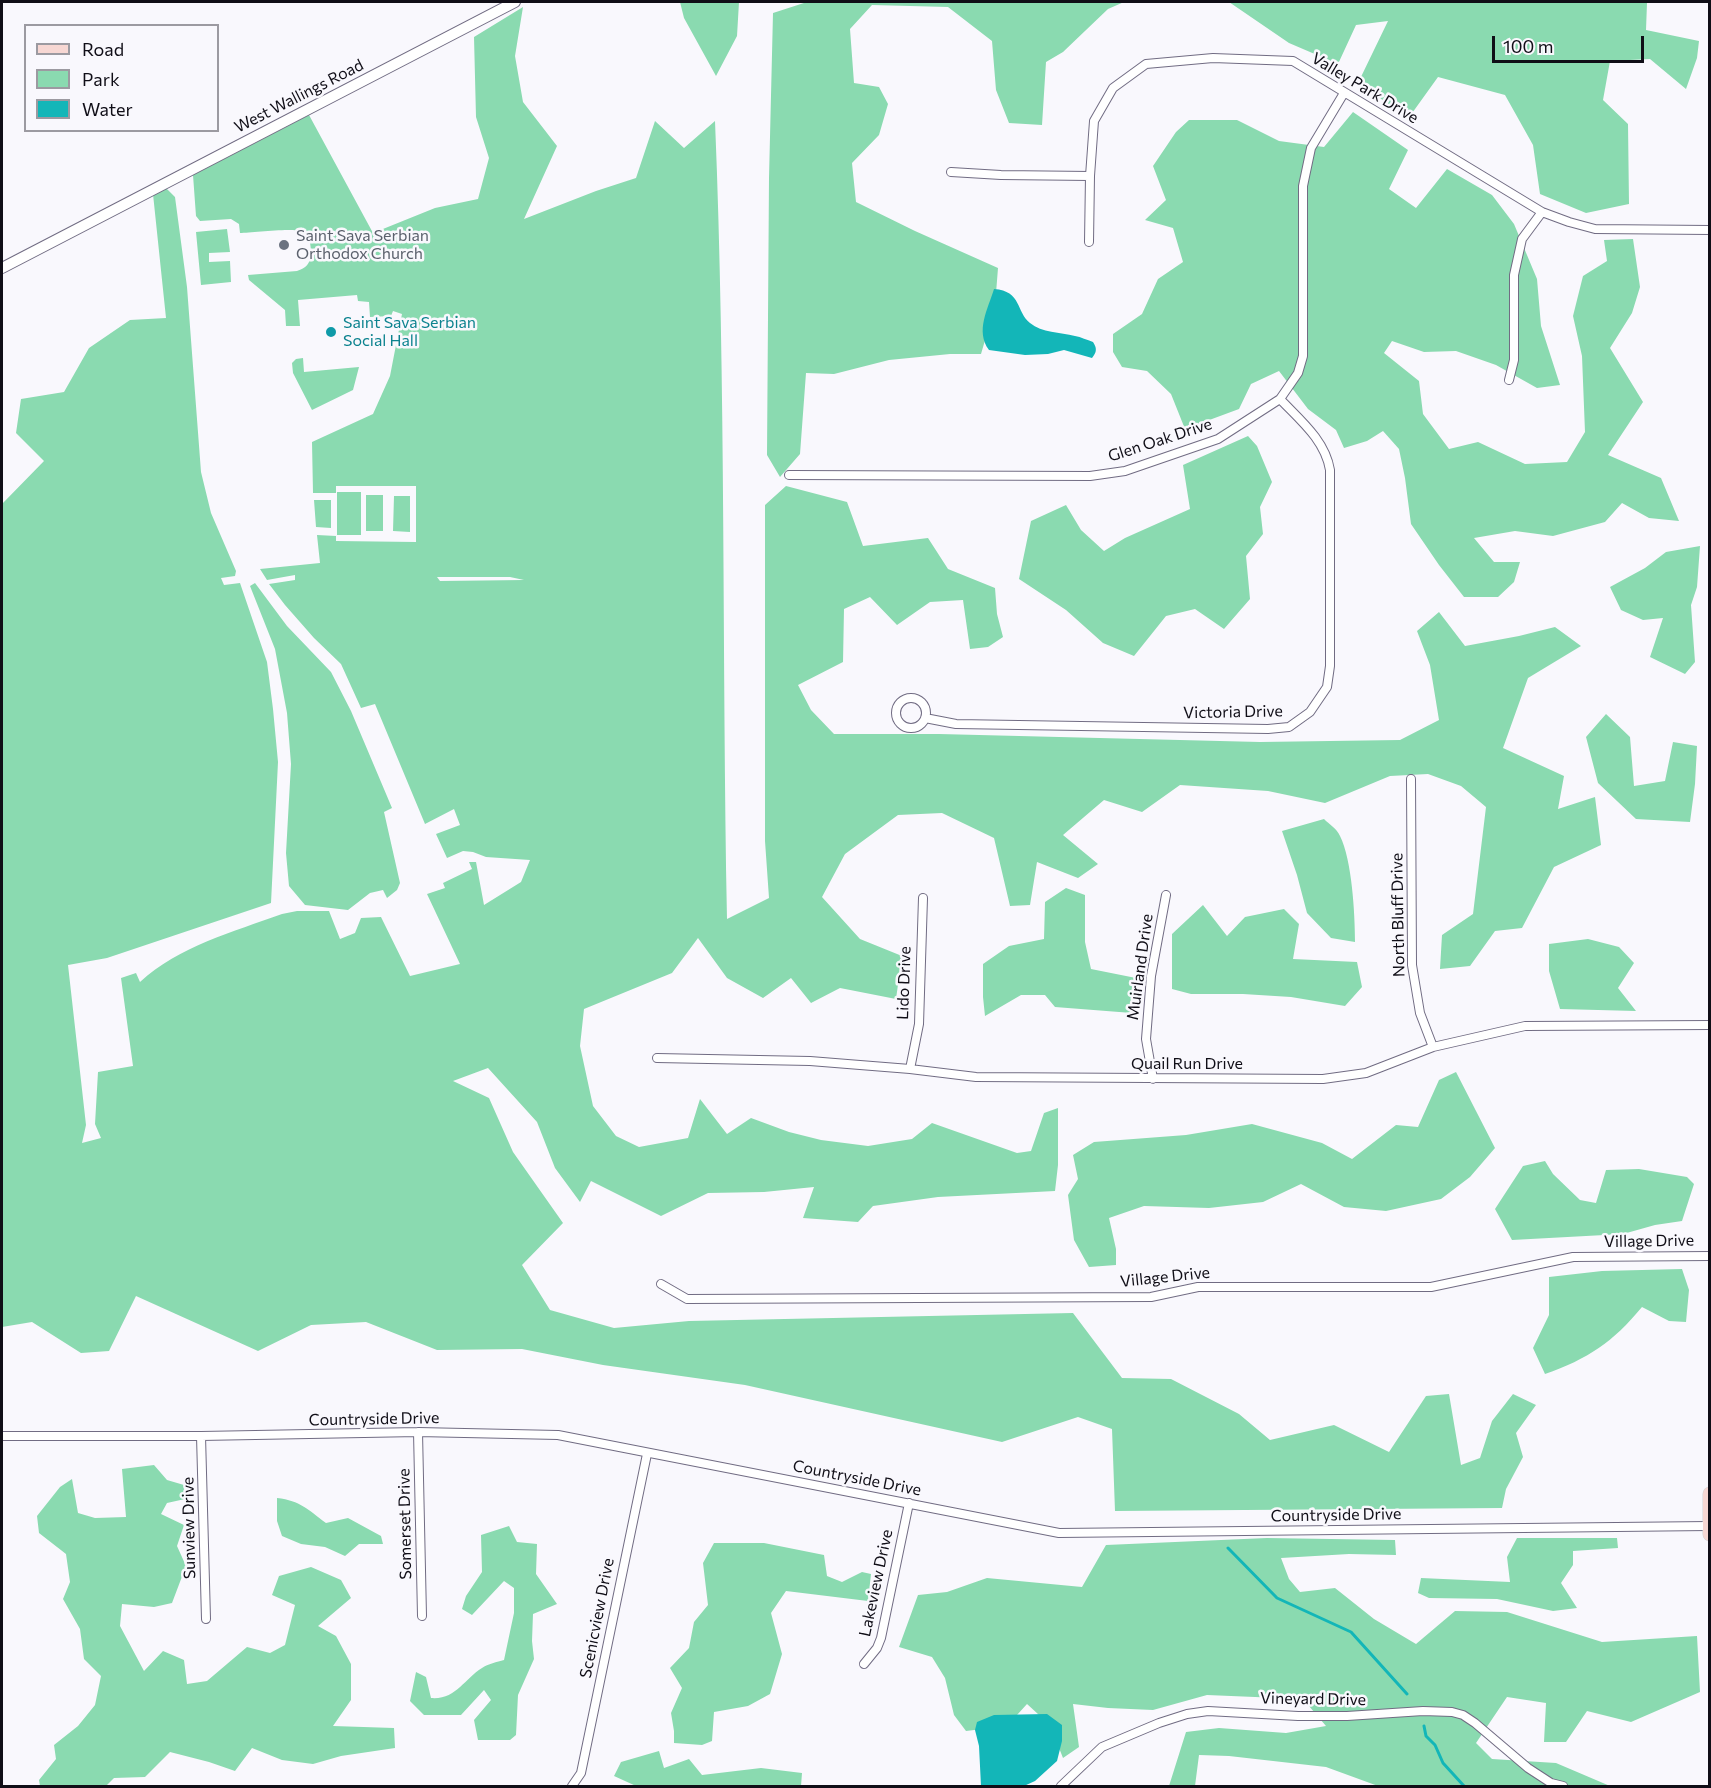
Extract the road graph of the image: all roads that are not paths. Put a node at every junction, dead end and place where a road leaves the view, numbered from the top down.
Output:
1 (515, 2) edge
2 (1344, 93) junction
3 (951, 172) dead end
4 (1090, 176) junction
5 (1542, 212) junction
6 (1710, 230) edge
7 (1089, 242) dead end
8 (2, 268) edge
9 (1509, 380) dead end
10 (1280, 399) junction
11 (789, 475) dead end
12 (926, 718) dead end
13 (1412, 779) dead end
14 (1166, 895) dead end
15 (922, 898) dead end
16 (1710, 1025) edge
17 (1433, 1047) junction
18 (657, 1058) dead end
19 (910, 1069) junction
20 (1153, 1079) junction
21 (1710, 1256) edge
22 (660, 1284) dead end
23 (418, 1432) junction
24 (2, 1436) edge
25 (201, 1436) junction
26 (647, 1454) junction
27 (1710, 1494) edge
28 (909, 1503) junction
29 (1709, 1526) edge
30 (1710, 1534) edge
31 (422, 1616) dead end
32 (206, 1619) dead end
33 (864, 1664) dead end
34 (572, 1786) edge
35 (1060, 1786) edge
36 (1563, 1786) edge

1 - 8 street, West Wallings Road
2 - 4 street, Valley Park Drive
2 - 5 street, Valley Park Drive
2 - 10 street, Glen Oak Drive
3 - 4 street
4 - 7 street, Valley Park Drive
5 - 6 street, Valley Park Drive
5 - 9 street
10 - 11 street, Glen Oak Drive
10 - 12 street, Victoria Drive
13 - 17 street, North Bluff Drive
14 - 20 street, Muirland Drive
15 - 19 street, Lido Drive
16 - 17 street, Quail Run Drive
17 - 20 street, Quail Run Drive
18 - 19 street, Quail Run Drive
19 - 20 street, Quail Run Drive
21 - 22 street, Village Drive
23 - 25 street, Countryside Drive
23 - 26 street, Countryside Drive
23 - 31 street, Somerset Drive
24 - 25 street, Countryside Drive
25 - 32 street, Sunview Drive
26 - 28 street, Countryside Drive
26 - 34 street, Scenicview Drive
27 - 29 main road
28 - 29 street, Countryside Drive
28 - 33 street, Lakeview Drive
29 - 30 main road
35 - 36 street, Vineyard Drive

